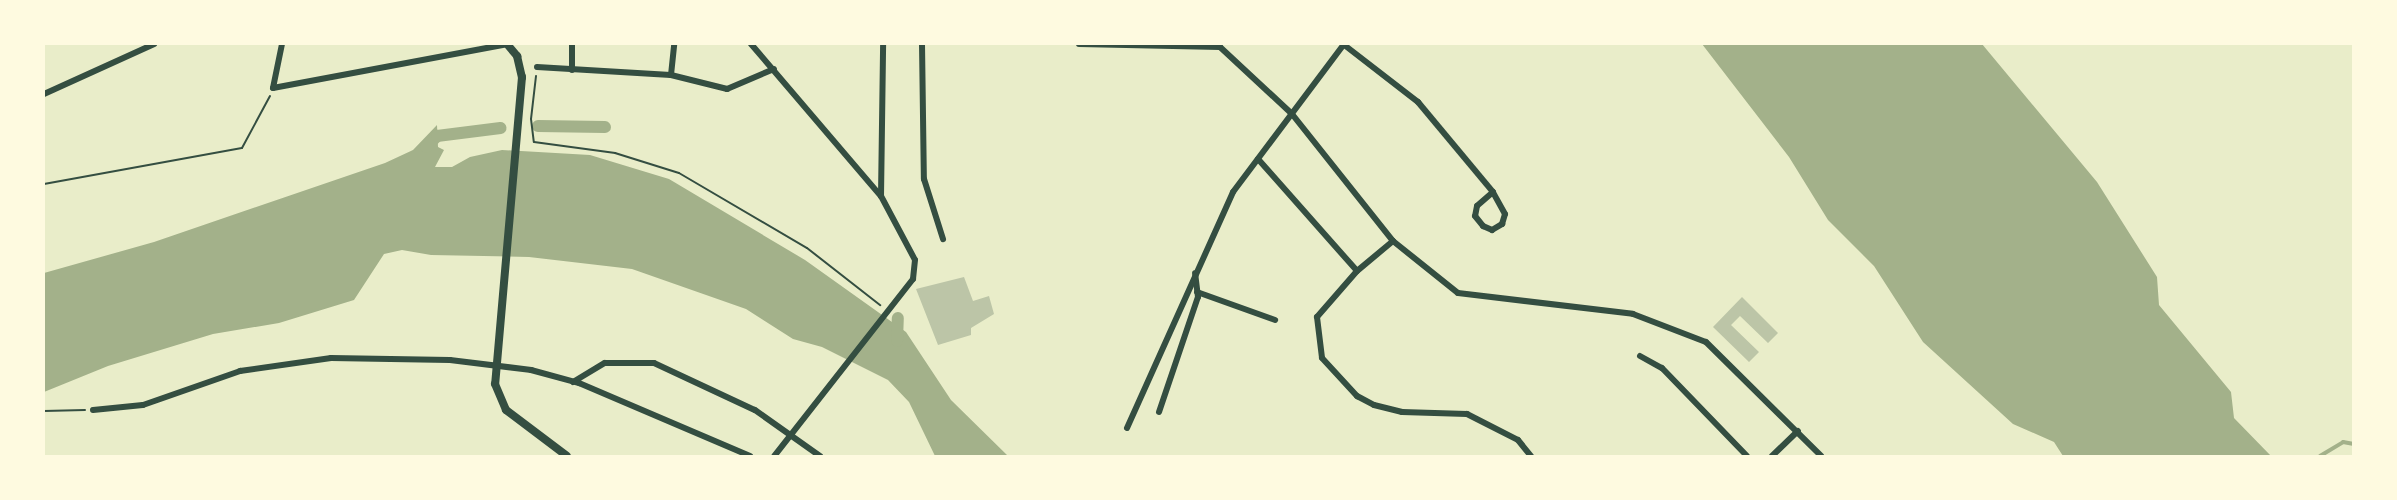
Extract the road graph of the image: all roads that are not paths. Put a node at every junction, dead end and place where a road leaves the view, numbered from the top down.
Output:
1 (154, 44) edge
2 (282, 44) edge
3 (508, 44) edge
4 (573, 44) edge
5 (674, 44) edge
6 (751, 44) edge
7 (883, 44) edge
8 (922, 44) edge
9 (1079, 44) edge
10 (1343, 44) edge
11 (1220, 45) edge
12 (537, 67) road end
13 (774, 69) junction
14 (572, 70) junction
15 (671, 75) junction
16 (44, 94) edge
17 (1292, 114) junction
18 (1258, 159) junction
19 (1493, 192) junction
20 (881, 196) junction
21 (943, 239) dead end
22 (1393, 241) junction
23 (1357, 270) junction
24 (1195, 272) junction
25 (1197, 292) junction
26 (1275, 320) dead end
27 (1640, 356) dead end
28 (573, 382) junction
29 (93, 410) road end
30 (1160, 412) dead end
31 (1127, 428) dead end
32 (1798, 431) junction
33 (567, 456) edge
34 (750, 456) edge
35 (774, 456) edge
36 (820, 456) edge
37 (1531, 456) edge
38 (1747, 456) edge
39 (1772, 456) edge
40 (1821, 456) edge

1 - 16 street
2 - 3 street
3 - 33 street
4 - 14 street
5 - 15 street
6 - 13 street
7 - 20 street
8 - 21 street
9 - 11 street
10 - 17 street
10 - 19 street
11 - 17 street
12 - 14 street
13 - 15 street
13 - 20 street
14 - 15 street
17 - 18 street
17 - 22 street
18 - 23 street
18 - 24 street
19 - 19 street
20 - 35 street
22 - 23 street
22 - 32 street
23 - 37 street
24 - 25 street
24 - 31 street
25 - 26 street
25 - 30 street
27 - 38 street
28 - 29 street
28 - 34 street
28 - 36 street
32 - 39 street
32 - 40 street

